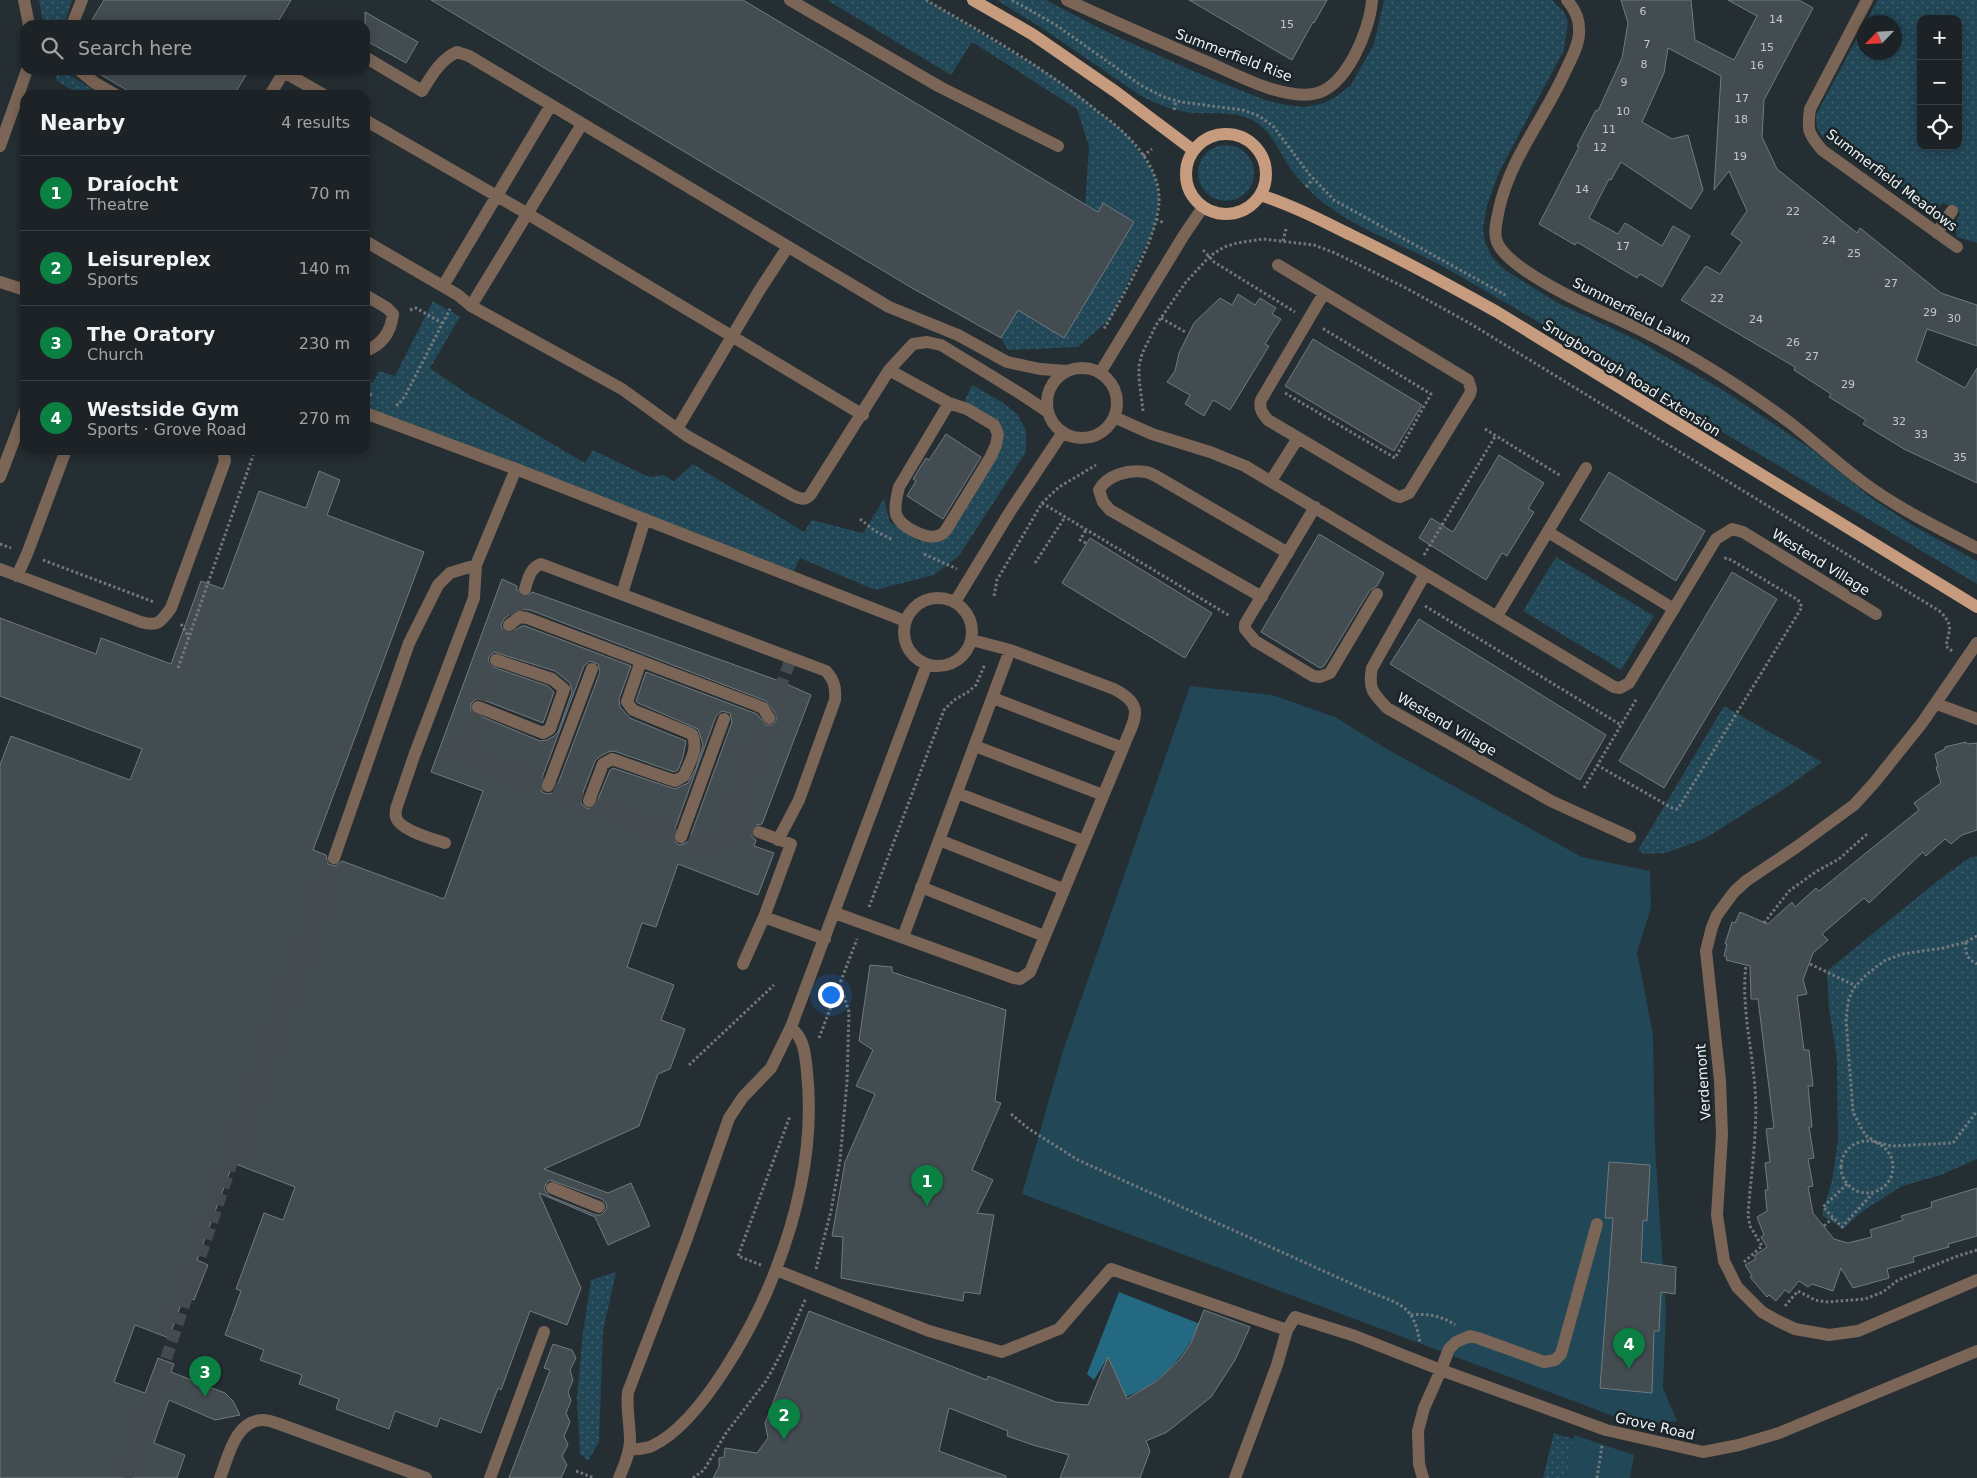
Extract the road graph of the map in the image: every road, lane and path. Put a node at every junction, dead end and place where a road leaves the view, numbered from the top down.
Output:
1 (24, 0) edge
2 (82, 0) edge
3 (790, 0) edge
4 (926, 0) edge
5 (973, 0) edge
6 (1066, 0) edge
7 (1372, 0) edge
8 (1567, 0) edge
9 (1868, 0) edge
10 (28, 20) edge
11 (74, 20) edge
12 (370, 60) edge
13 (24, 75) edge
14 (85, 75) edge
15 (282, 75) edge
16 (291, 75) edge
17 (107, 90) edge
18 (273, 90) edge
19 (316, 90) edge
20 (1176, 101) dead end
21 (551, 105) junction
22 (1174, 110) dead end
23 (370, 123) edge
24 (582, 124) junction
25 (0, 146) edge
26 (1058, 146) dead end
27 (1152, 149) dead end
28 (1193, 150) junction
29 (1143, 156) junction
30 (1313, 179) dead end
31 (1306, 187) dead end
32 (1260, 194) junction
33 (496, 196) junction
34 (1203, 207) junction
35 (1952, 211) dead end
36 (528, 214) junction
37 (1156, 219) junction
38 (1164, 223) dead end
39 (1286, 229) dead end
40 (1937, 233) junction
41 (1283, 241) junction
42 (370, 244) edge
43 (1957, 247) dead end
44 (787, 248) junction
45 (1203, 250) dead end
46 (1210, 256) junction
47 (1278, 265) dead end
48 (0, 282) edge
49 (443, 286) junction
50 (20, 288) edge
51 (1324, 293) junction
52 (370, 298) edge
53 (471, 306) junction
54 (1161, 318) junction
55 (1308, 320) junction
56 (1187, 334) dead end
57 (1101, 335) dead end
58 (733, 336) junction
59 (370, 348) edge
60 (889, 370) junction
61 (1066, 371) junction
62 (1100, 373) junction
63 (1270, 384) junction
64 (370, 394) edge
65 (405, 396) dead end
66 (382, 399) dead end
67 (390, 402) dead end
68 (949, 403) junction
69 (1048, 412) junction
70 (370, 415) edge
71 (862, 415) junction
72 (1114, 417) junction
73 (20, 424) edge
74 (676, 429) junction
75 (1140, 429) junction
76 (1485, 429) dead end
77 (1063, 432) junction
78 (1496, 435) junction
79 (1298, 438) junction
80 (64, 455) edge
81 (224, 455) edge
82 (253, 455) edge
83 (1097, 465) dead end
84 (1586, 468) dead end
85 (516, 469) junction
86 (0, 476) edge
87 (1565, 478) dead end
88 (1271, 481) junction
89 (1042, 504) junction
90 (1315, 507) junction
91 (1065, 517) junction
92 (645, 519) junction
93 (1086, 530) junction
94 (1548, 532) junction
95 (0, 544) edge
96 (1086, 544) dead end
97 (1977, 548) edge
98 (1288, 553) junction
99 (27, 554) junction
100 (1423, 556) junction
101 (1431, 561) dead end
102 (1035, 563) dead end
103 (1718, 563) dead end
104 (476, 565) junction
105 (0, 570) edge
106 (1418, 570) junction
107 (17, 576) junction
108 (525, 589) tunnel mouth
109 (622, 594) junction
110 (1377, 594) dead end
111 (994, 596) dead end
112 (1262, 597) junction
113 (1412, 598) junction
114 (954, 602) junction
115 (1977, 607) edge
116 (171, 608) junction
117 (1674, 609) junction
118 (1876, 614) dead end
119 (1497, 616) junction
120 (905, 621) junction
121 (1245, 624) junction
122 (509, 625) dead end
123 (190, 638) junction
124 (972, 640) junction
125 (1977, 643) edge
126 (994, 646) junction
127 (1010, 650) junction
128 (1967, 658) junction
129 (496, 660) dead end
130 (641, 661) junction
131 (927, 664) junction
132 (178, 668) dead end
133 (592, 669) dead end
134 (1642, 691) dead end
135 (993, 698) junction
136 (1937, 704) junction
137 (478, 707) dead end
138 (769, 718) dead end
139 (724, 719) dead end
140 (1977, 719) edge
141 (1621, 725) junction
142 (975, 746) junction
143 (1123, 748) junction
144 (1597, 765) junction
145 (548, 786) dead end
146 (1584, 788) dead end
147 (957, 793) junction
148 (1103, 795) junction
149 (589, 801) dead end
150 (759, 832) tunnel mouth
151 (1867, 834) dead end
152 (681, 837) dead end
153 (1630, 837) dead end
154 (778, 840) junction
155 (939, 840) junction
156 (1084, 841) junction
157 (445, 843) dead end
158 (334, 858) tunnel mouth
159 (921, 888) junction
160 (1063, 889) junction
161 (834, 913) junction
162 (764, 917) junction
163 (863, 923) junction
164 (1764, 923) dead end
165 (1044, 936) junction
166 (1977, 936) edge
167 (903, 937) junction
168 (825, 939) junction
169 (1966, 942) junction
170 (743, 964) dead end
171 (1810, 964) dead end
172 (1977, 964) edge
173 (1746, 965) dead end
174 (774, 985) dead end
175 (1856, 986) junction
176 (790, 1027) junction
177 (689, 1065) dead end
178 (807, 1069) junction
179 (793, 1108) dead end
180 (1977, 1111) edge
181 (1011, 1114) dead end
182 (1876, 1142) junction
183 (1847, 1184) junction
184 (552, 1188) dead end
185 (1874, 1192) junction
186 (599, 1206) dead end
187 (1833, 1218) junction
188 (1597, 1224) dead end
189 (1824, 1226) dead end
190 (1977, 1250) edge
191 (1740, 1266) dead end
192 (776, 1270) junction
193 (1977, 1280) edge
194 (1782, 1309) dead end
195 (1411, 1315) junction
196 (1287, 1330) junction
197 (544, 1332) dead end
198 (1463, 1338) junction
199 (1977, 1351) edge
200 (1424, 1364) junction
201 (1442, 1370) junction
202 (1606, 1430) junction
203 (629, 1450) junction
204 (576, 1471) dead end
205 (220, 1478) edge
206 (426, 1478) edge
207 (490, 1478) edge
208 (594, 1478) edge
209 (619, 1478) edge
210 (1235, 1478) edge
211 (1423, 1478) edge
212 (1598, 1478) edge

1 - 10 street
2 - 11 street
3 - 26 street
4 - 29 path
5 - 28 main road
6 - 7 street, Summerfield Rise
8 - 97 street, Summerfield Lawn
9 - 40 street, Summerfield Meadows
12 - 21 street
13 - 25 street
14 - 17 street
15 - 18 street
16 - 19 street
20 - 22 path
21 - 24 street
21 - 33 street
23 - 33 street
24 - 36 street
24 - 44 street
27 - 29 path
28 - 32 main road
28 - 34 main road
29 - 37 path
30 - 31 path
32 - 34 main road
32 - 115 main road, Snugborough Road Extension
33 - 36 street
33 - 49 street
34 - 62 street
35 - 40 street
36 - 53 street
36 - 58 street
37 - 38 path
37 - 57 path
39 - 41 path
40 - 43 street, Summerfield Meadows
41 - 46 path
41 - 128 path
42 - 49 street
44 - 58 street
44 - 61 street
45 - 46 path
46 - 54 path
46 - 55 path
47 - 51 street
48 - 50 street
49 - 53 street
51 - 55 street
51 - 79 street
52 - 59 street
53 - 74 street
54 - 56 path
54 - 75 path
55 - 63 street
55 - 63 path
58 - 71 street
58 - 74 street
60 - 68 street
60 - 69 street
60 - 71 street
61 - 62 street
61 - 69 street
62 - 72 street
63 - 79 street
64 - 66 path
65 - 67 path
68 - 68 street
69 - 77 street
70 - 85 street
71 - 74 street
72 - 75 street
72 - 77 street
73 - 86 street
75 - 88 street
76 - 78 path
77 - 114 street
78 - 87 path
78 - 100 path
79 - 88 street
80 - 99 street
81 - 116 street
82 - 123 path
83 - 89 path
84 - 94 street
85 - 92 street
85 - 104 street
88 - 90 street
89 - 91 path
89 - 111 path
90 - 98 street
90 - 106 street
91 - 93 path
91 - 102 path
92 - 109 street
92 - 120 street
93 - 96 path
93 - 121 path
94 - 117 street
94 - 119 street
95 - 99 path
98 - 112 street
98 - 112 street
99 - 107 street
99 - 116 path
100 - 101 path
100 - 106 path
103 - 144 path
104 - 157 street
104 - 158 street
105 - 107 street
106 - 113 street, Westend Village
106 - 119 street, Westend Village
107 - 116 street
108 - 109 street
109 - 154 street
110 - 121 street
112 - 121 street
113 - 141 path
113 - 153 street, Westend Village
114 - 120 street
114 - 124 street
116 - 123 path
117 - 118 street, Westend Village
117 - 119 street, Westend Village
120 - 131 street
122 - 130 street
123 - 132 path
124 - 126 street
124 - 131 street
125 - 128 street, Verdemont
126 - 127 street
126 - 163 path
127 - 135 street
127 - 143 street
128 - 136 street, Verdemont
129 - 137 street
130 - 138 street
130 - 149 street
131 - 161 street
133 - 145 street
134 - 141 path
135 - 142 street
135 - 143 street
136 - 140 street
136 - 193 street, Verdemont
139 - 152 street
141 - 144 path
142 - 147 street
142 - 148 street
143 - 148 street
144 - 146 path
147 - 155 street
147 - 156 street
148 - 156 street
150 - 154 street
151 - 164 path
154 - 162 street
155 - 159 street
155 - 160 street
156 - 160 street
159 - 165 street
159 - 167 street
160 - 165 street
161 - 163 street
161 - 168 street
162 - 168 street
162 - 170 street
163 - 167 street
163 - 178 path
165 - 167 street
166 - 169 path
168 - 176 street
169 - 172 path
169 - 175 path
171 - 175 path
173 - 191 path
174 - 177 path
175 - 182 path
176 - 178 street
176 - 203 street
178 - 192 street
179 - 192 path
180 - 182 path
181 - 195 path
182 - 183 path
182 - 185 path
183 - 185 path
183 - 187 path
184 - 186 street
185 - 187 path
187 - 189 path
188 - 198 street
190 - 194 path
192 - 196 street
192 - 203 street
195 - 198 path
195 - 200 path
196 - 200 street, Grove Road
196 - 210 street
197 - 207 street
198 - 201 street
199 - 202 street, Grove Road
200 - 201 street, Grove Road
201 - 202 street, Grove Road
201 - 211 street
202 - 212 path
203 - 209 street
204 - 208 path
205 - 206 street

